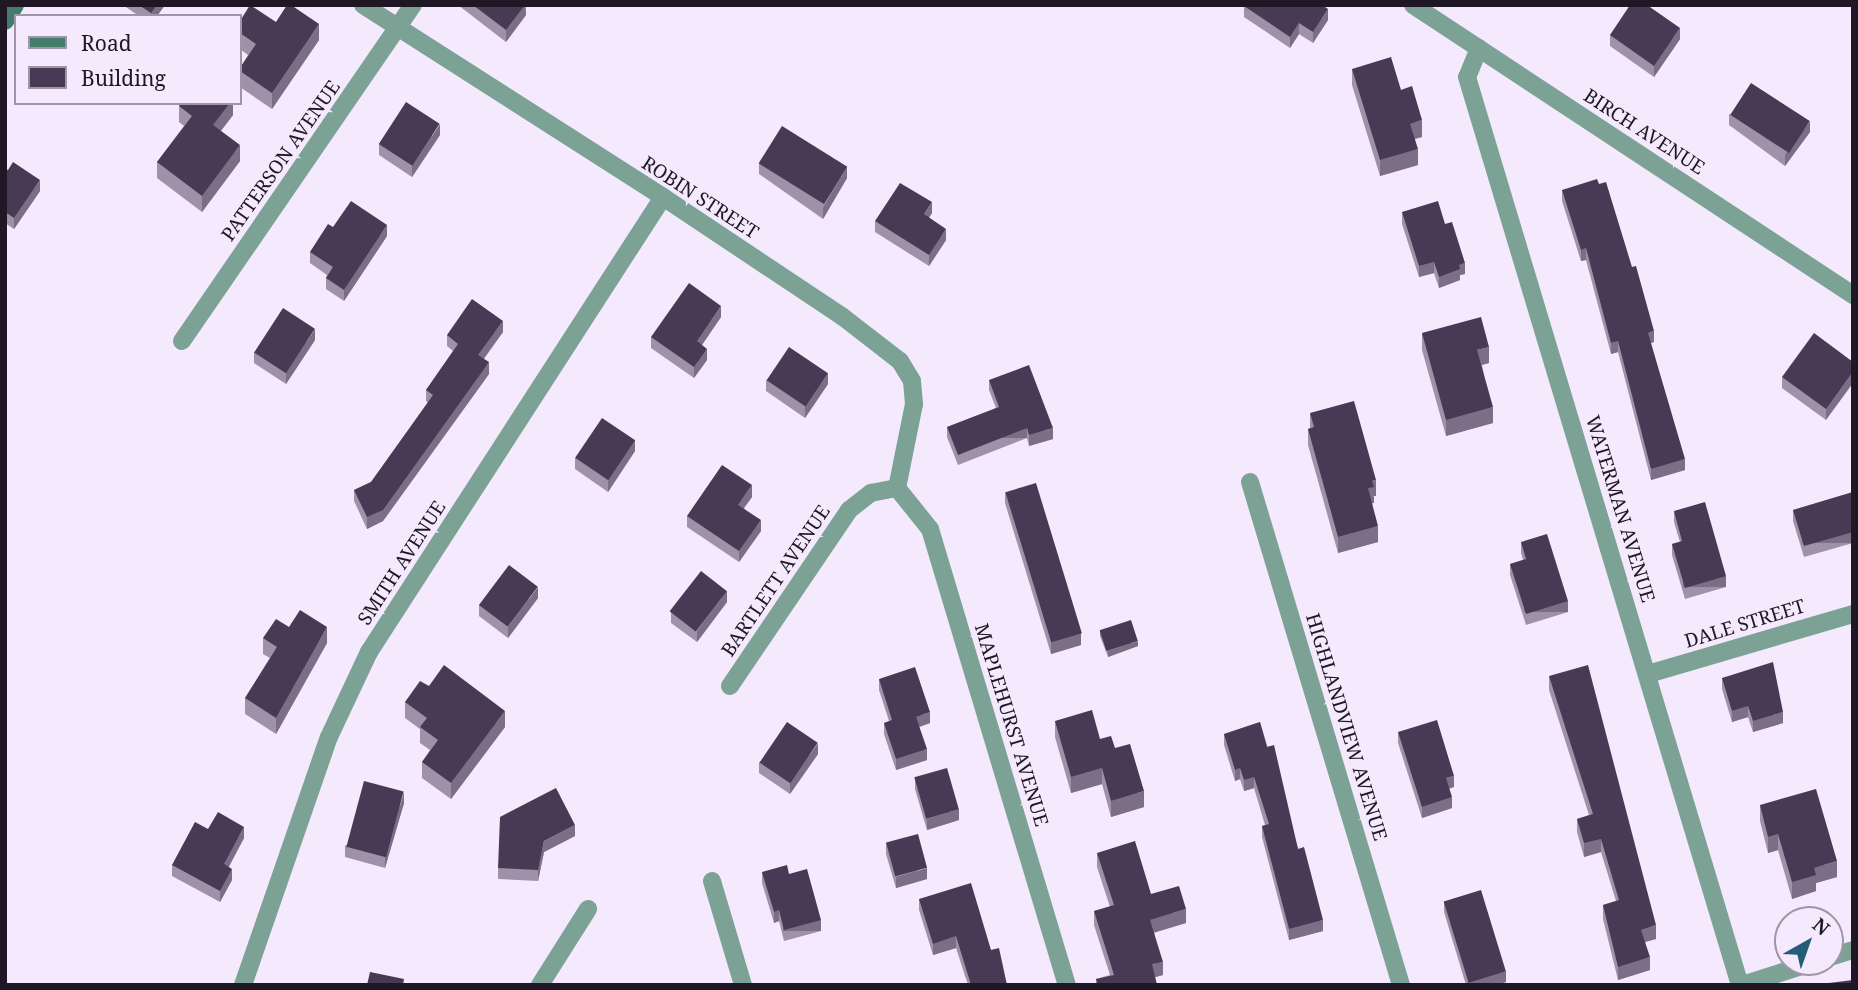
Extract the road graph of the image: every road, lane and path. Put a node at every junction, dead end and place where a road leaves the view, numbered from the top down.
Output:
1 (15, 5) edge
2 (362, 5) edge
3 (413, 5) edge
4 (1413, 5) edge
5 (5, 21) edge
6 (398, 29) junction
7 (1479, 48) junction
8 (663, 197) junction
9 (1853, 295) edge
10 (182, 341) dead end
11 (1251, 482) dead end
12 (897, 488) junction
13 (1853, 614) edge
14 (1648, 674) junction
15 (730, 686) dead end
16 (712, 881) dead end
17 (588, 909) dead end
18 (1774, 975) edge
19 (243, 985) edge
20 (540, 985) edge
21 (743, 985) edge
22 (1067, 985) edge
23 (1401, 985) edge
24 (1741, 985) edge

1 - 5 street
2 - 6 street, ROBIN STREET
3 - 6 street, PATTERSON AVENUE
4 - 7 street, BIRCH AVENUE
6 - 8 street, ROBIN STREET
6 - 10 street, PATTERSON AVENUE
7 - 9 street, BIRCH AVENUE
7 - 14 street, WATERMAN AVENUE
8 - 12 street, ROBIN STREET
8 - 19 street, SMITH AVENUE
11 - 23 street, HIGHLANDVIEW AVENUE
12 - 15 street, BARTLETT AVENUE
12 - 22 street, MAPLEHURST AVENUE
13 - 14 street, DALE STREET
14 - 24 street, WATERMAN AVENUE
16 - 21 street
17 - 20 street
18 - 24 street

